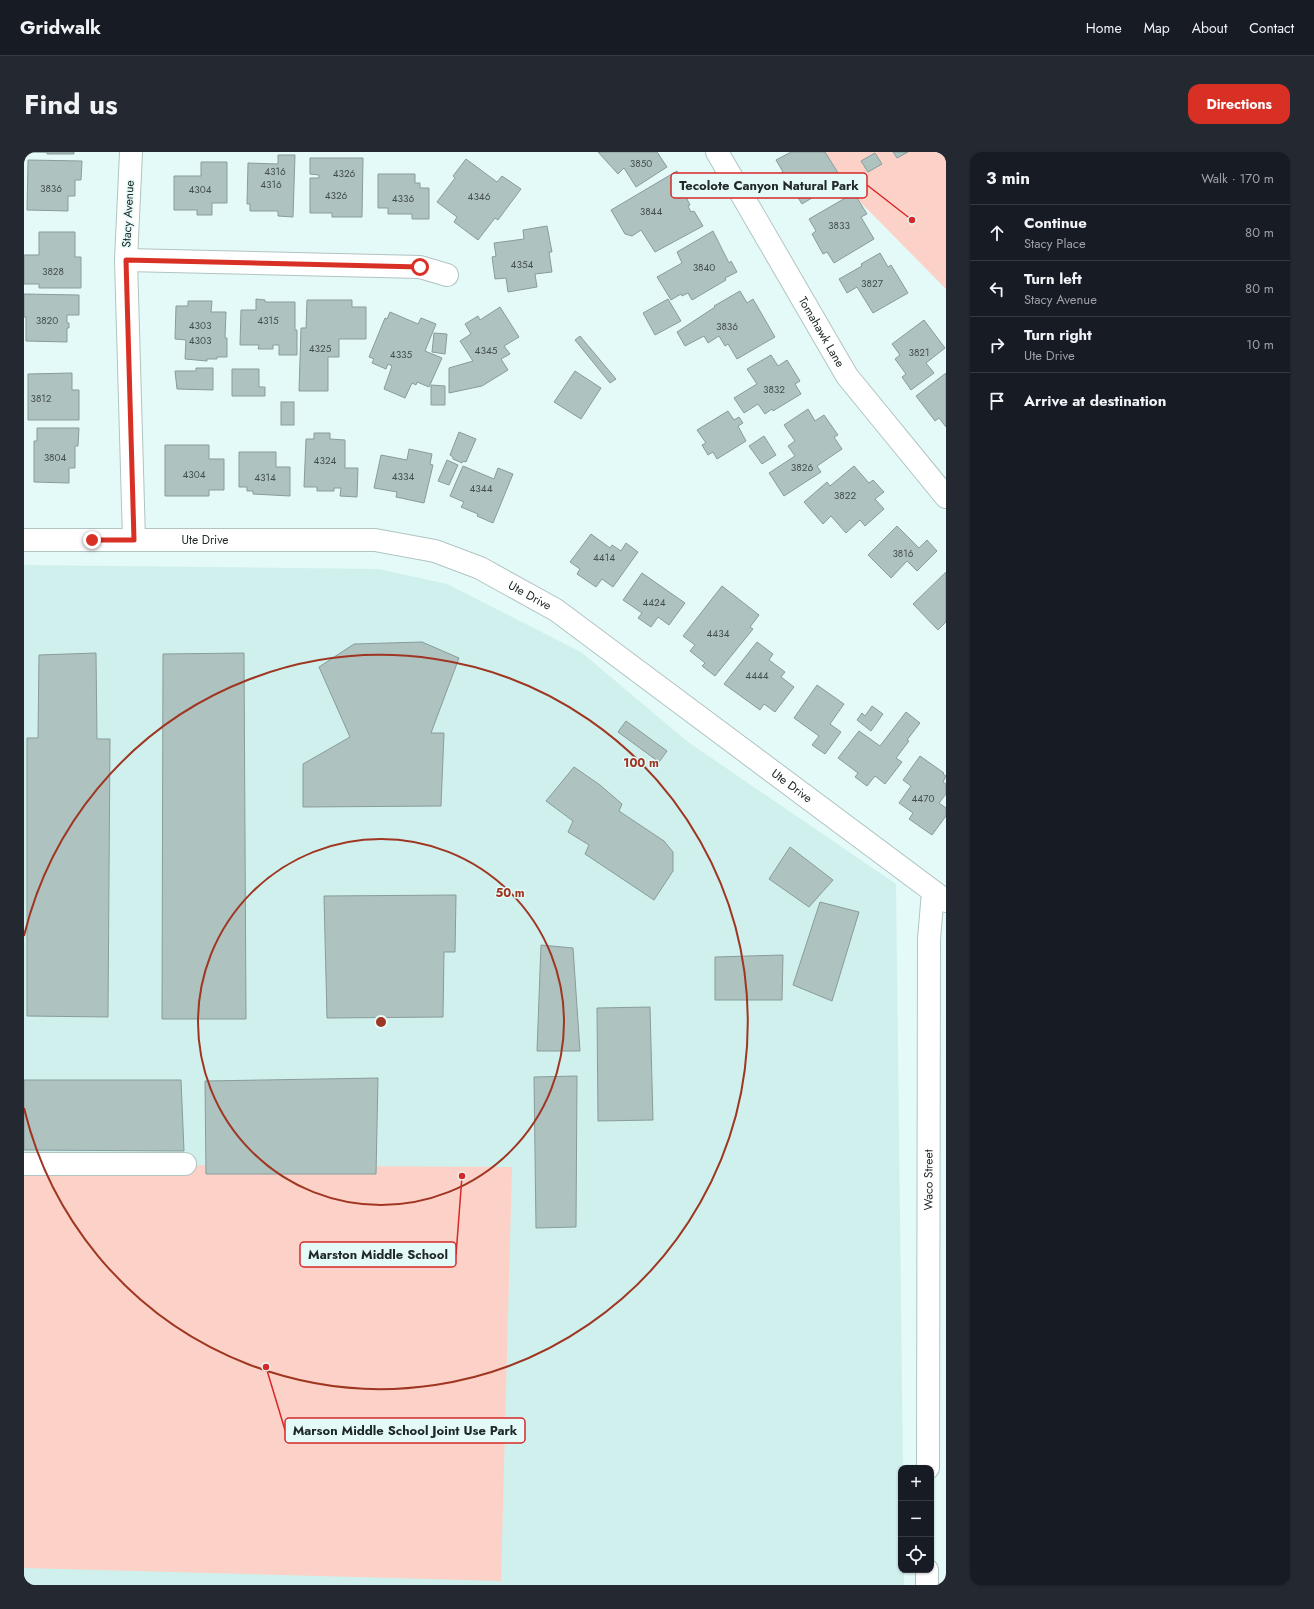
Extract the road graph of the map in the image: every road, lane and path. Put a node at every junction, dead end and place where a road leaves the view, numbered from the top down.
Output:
1 (131, 152) edge
2 (717, 152) edge
3 (126, 260) junction
4 (448, 275) dead end
5 (946, 497) edge
6 (24, 540) edge
7 (134, 540) junction
8 (940, 896) edge
9 (24, 1164) edge
10 (185, 1164) dead end
11 (928, 1465) edge
12 (927, 1573) edge
13 (927, 1585) edge

1 - 3 street, Stacy Avenue
2 - 5 street, Tomahawk Lane
3 - 4 street
3 - 7 street, Stacy Avenue
6 - 7 street, Ute Drive
7 - 8 street, Ute Drive
8 - 11 street, Waco Street
9 - 10 street
12 - 13 street

